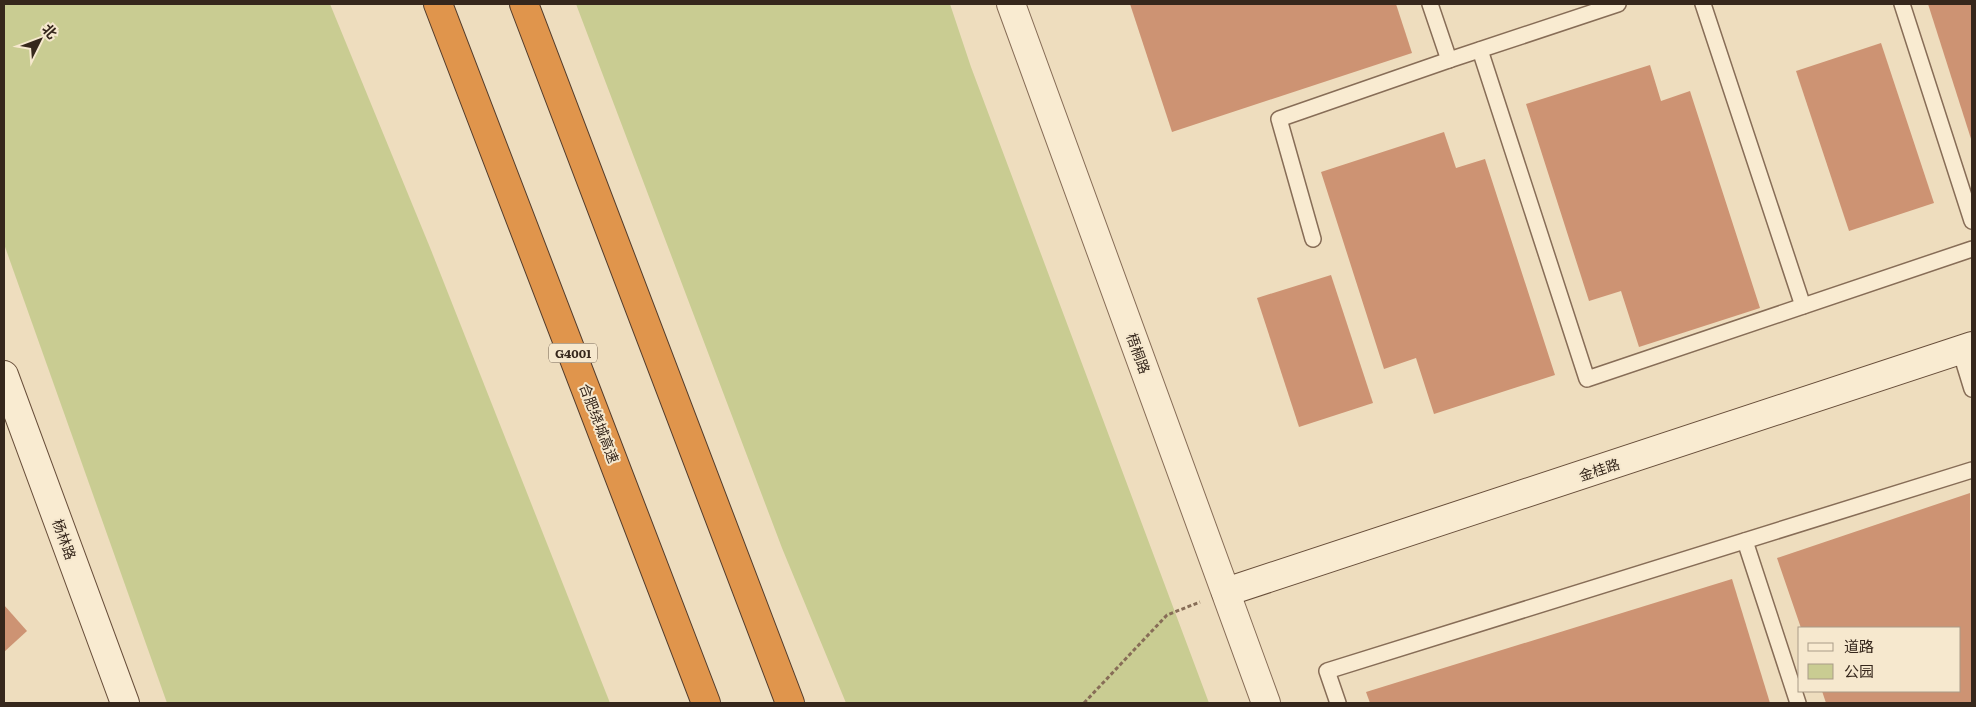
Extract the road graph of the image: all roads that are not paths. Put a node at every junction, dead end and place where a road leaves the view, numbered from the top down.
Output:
1 (438, 4) edge
2 (524, 4) edge
3 (1011, 4) edge
4 (1430, 4) edge
5 (1618, 4) edge
6 (1703, 4) edge
7 (1902, 4) edge
8 (1480, 50) junction
9 (1449, 60) junction
10 (1972, 221) edge
11 (1313, 239) dead end
12 (1972, 249) edge
13 (1804, 306) junction
14 (1966, 348) edge
15 (4, 375) edge
16 (1972, 389) edge
17 (1972, 470) edge
18 (1744, 541) junction
19 (1226, 592) junction
20 (125, 703) edge
21 (706, 703) edge
22 (790, 703) edge
23 (1266, 703) edge
24 (1338, 703) edge
25 (1798, 703) edge

1 - 21 highway, 合肥绕城高速 / G4001
2 - 22 highway
3 - 19 street, 梧桐路
4 - 9 lane
5 - 8 lane
6 - 13 lane
7 - 10 lane
8 - 9 lane
8 - 13 lane
9 - 11 lane
12 - 13 lane
14 - 16 lane
14 - 19 street, 金桂路
15 - 20 street, 杨林路
17 - 18 lane
18 - 24 lane
18 - 25 lane
19 - 23 street, 梧桐路

